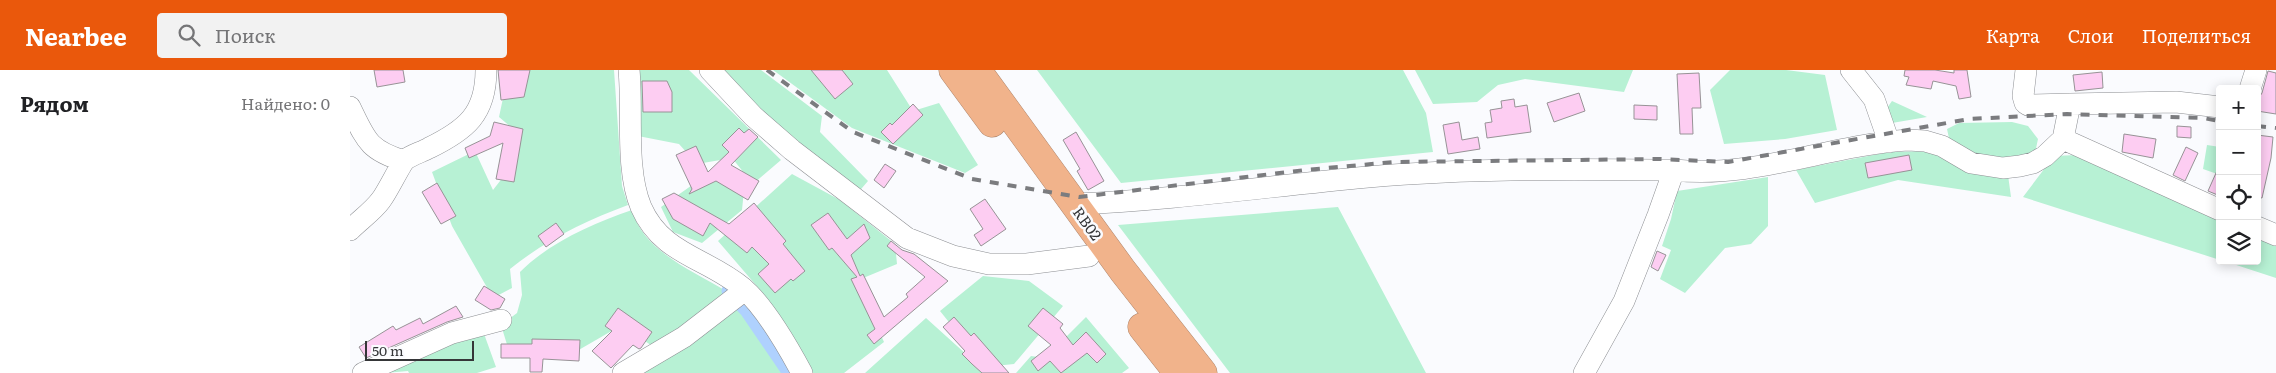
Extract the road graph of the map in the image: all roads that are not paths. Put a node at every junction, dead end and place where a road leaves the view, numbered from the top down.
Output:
1 (486, 70) edge
2 (629, 70) edge
3 (710, 70) edge
4 (953, 70) edge
5 (977, 70) edge
6 (1851, 70) edge
7 (2026, 70) edge
8 (2256, 70) edge
9 (2251, 85) edge
10 (2070, 104) junction
11 (350, 107) edge
12 (2216, 107) edge
13 (2063, 139) junction
14 (1889, 142) junction
15 (404, 161) junction
16 (1674, 170) junction
17 (1074, 204) junction
18 (2216, 208) edge
19 (2261, 229) edge
20 (350, 230) edge
21 (2276, 235) edge
22 (1089, 256) junction
23 (739, 296) junction
24 (501, 320) dead end
25 (363, 373) edge
26 (623, 373) edge
27 (802, 373) edge
28 (1178, 373) edge
29 (1203, 373) edge
30 (1584, 373) edge

1 - 15 street
2 - 23 street
3 - 22 street
4 - 22 highway, RB02
5 - 17 highway, RB02
6 - 14 street
7 - 10 street
8 - 9 street
10 - 12 street
10 - 13 street
11 - 15 street
13 - 14 street
13 - 18 street
14 - 16 street
15 - 20 street
16 - 17 street
16 - 30 street
17 - 29 highway, RB02
19 - 21 street
22 - 28 highway, RB02
23 - 26 street
23 - 27 street
24 - 25 street

